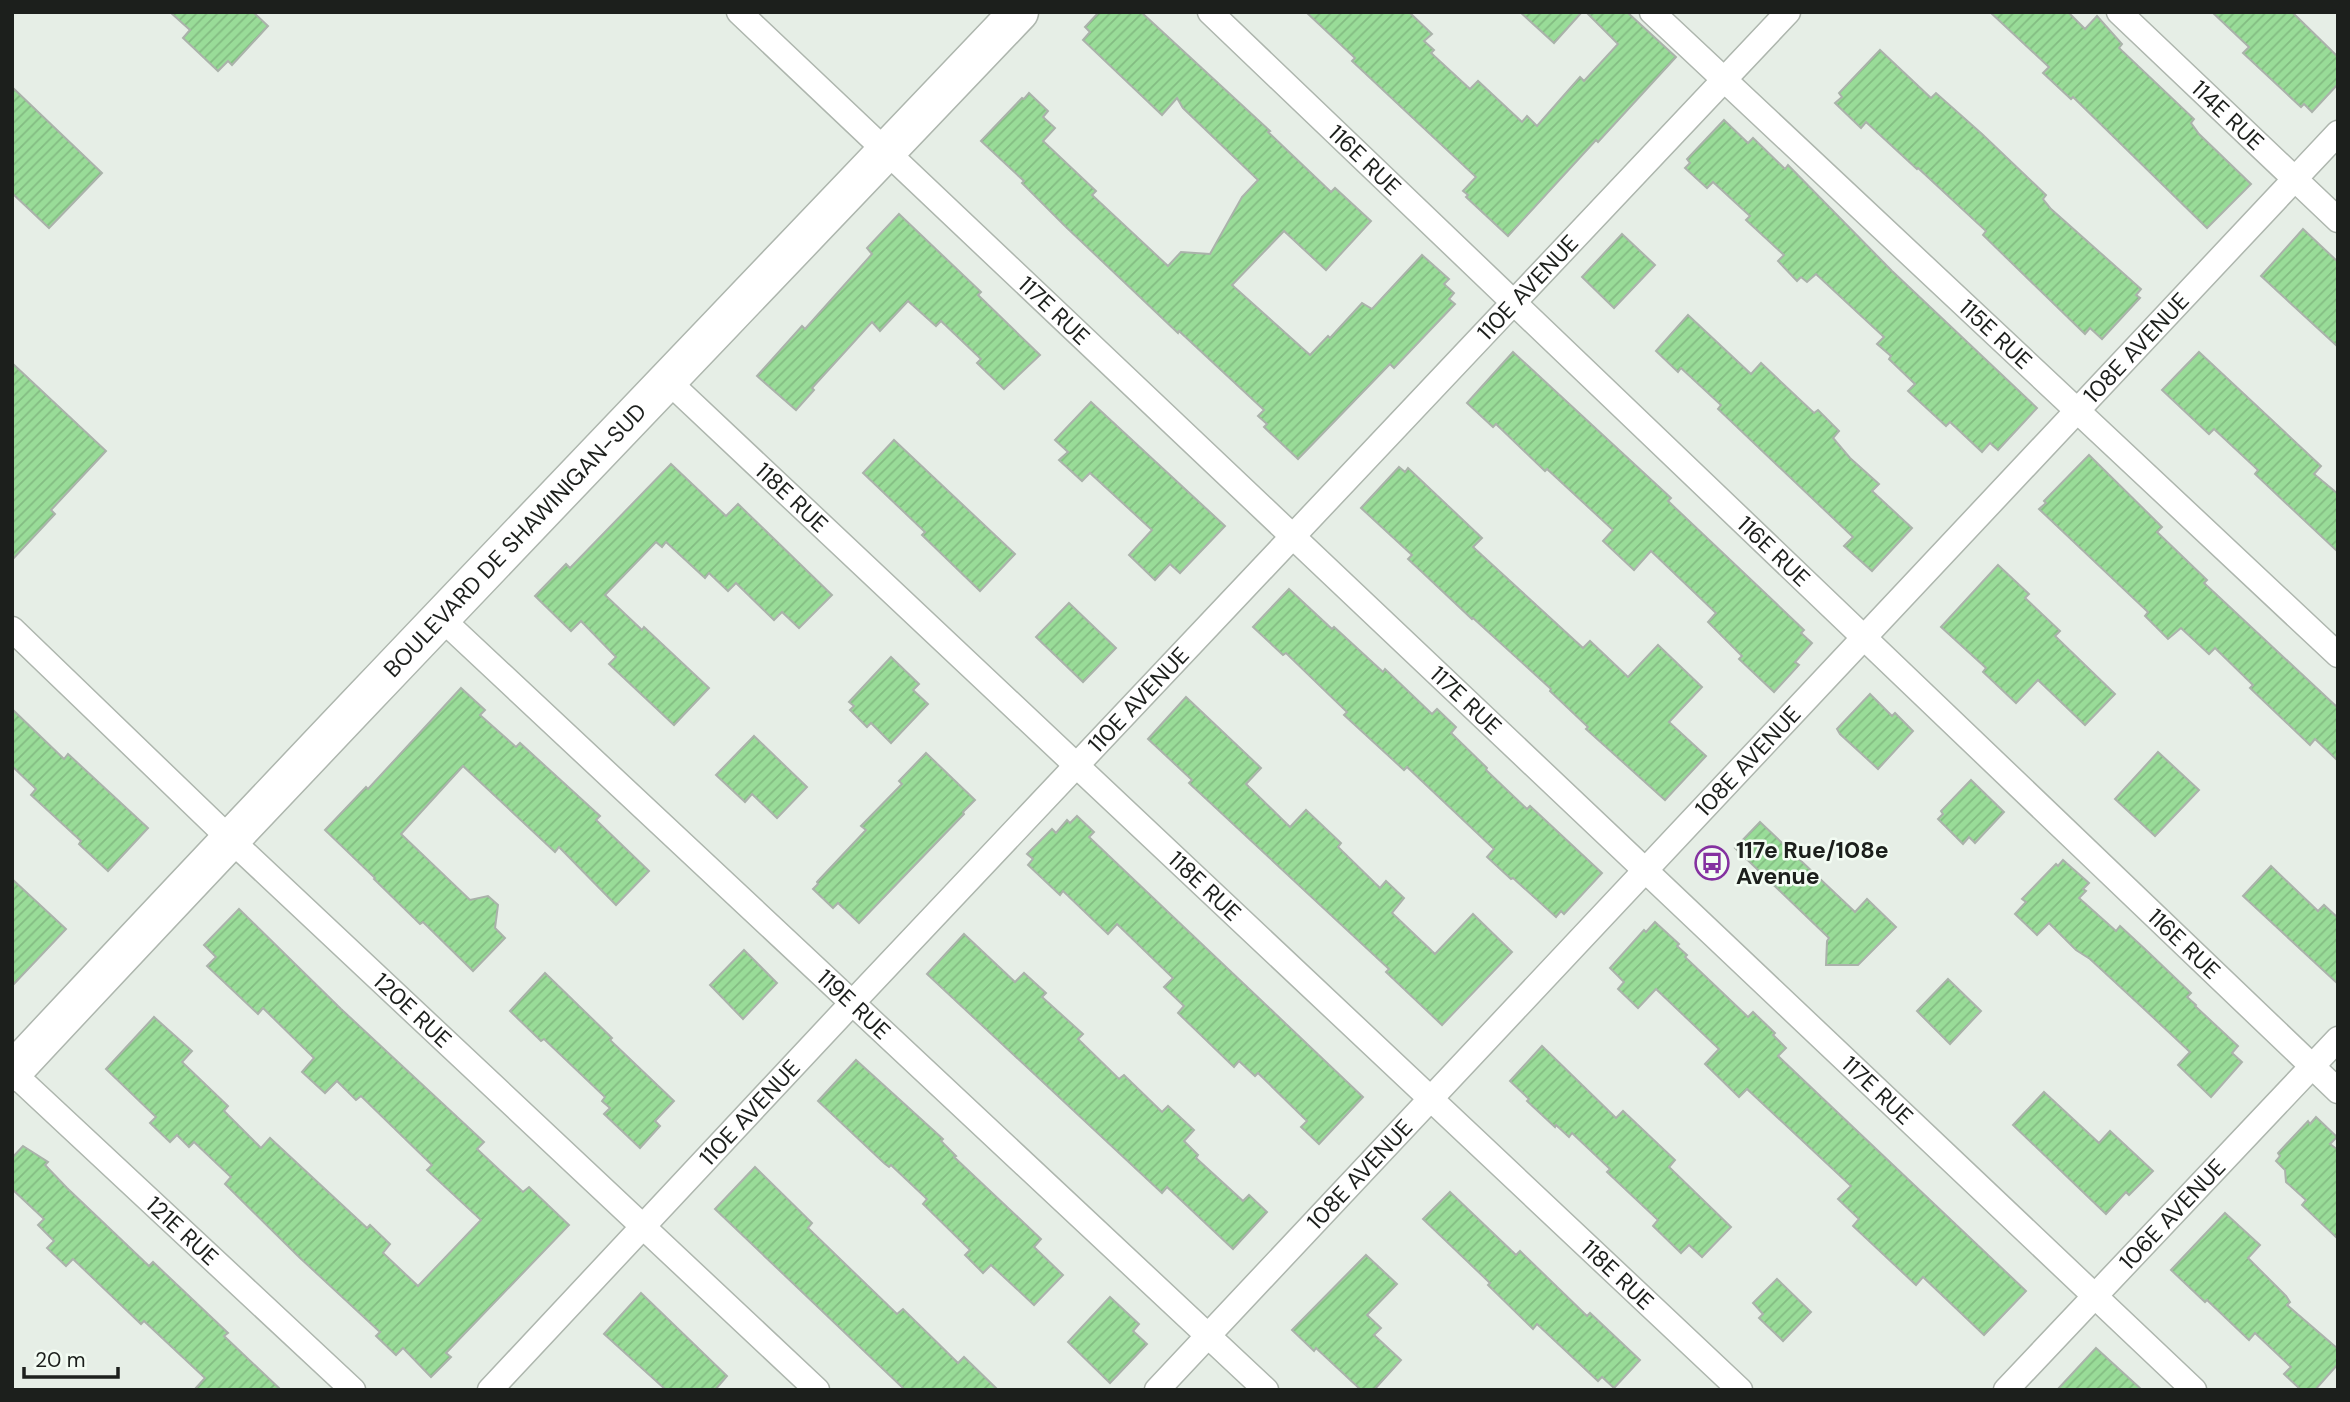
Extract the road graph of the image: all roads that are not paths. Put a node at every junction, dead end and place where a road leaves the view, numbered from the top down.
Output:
1 (739, 12) edge
2 (1019, 12) edge
3 (1210, 12) edge
4 (1653, 12) edge
5 (1788, 12) edge
6 (2119, 12) edge
7 (1725, 80) junction
8 (2338, 133) edge
9 (886, 152) junction
10 (2295, 179) junction
11 (2338, 220) edge
12 (1514, 303) junction
13 (668, 381) junction
14 (2077, 410) junction
15 (1293, 537) junction
16 (442, 619) junction
17 (12, 629) edge
18 (1864, 637) junction
19 (2338, 655) edge
20 (1077, 765) junction
21 (230, 839) junction
22 (1645, 870) junction
23 (853, 1002) junction
24 (2338, 1039) edge
25 (2312, 1066) junction
26 (12, 1072) edge
27 (2338, 1091) edge
28 (1431, 1098) junction
29 (644, 1227) junction
30 (2095, 1296) junction
31 (1208, 1336) junction
32 (353, 1390) edge
33 (490, 1390) edge
34 (817, 1390) edge
35 (1157, 1390) edge
36 (1266, 1390) edge
37 (1740, 1390) edge
38 (2006, 1390) edge
39 (2194, 1390) edge

1 - 9 street, 117E RUE
2 - 9 main road, BOULEVARD DE SHAWINIGAN-SUD
3 - 12 street, 116E RUE
4 - 7 street, 115E RUE
5 - 7 street, 110E AVENUE
6 - 10 street, 114E RUE
7 - 12 street, 110E AVENUE
7 - 14 street, 115E RUE
8 - 10 street, 108E AVENUE
9 - 13 main road, BOULEVARD DE SHAWINIGAN-SUD
9 - 15 street, 117E RUE
10 - 11 street, 114E RUE
10 - 14 street, 108E AVENUE
12 - 15 street, 110E AVENUE
12 - 18 street, 116E RUE
13 - 16 main road, BOULEVARD DE SHAWINIGAN-SUD
13 - 20 street, 118E RUE
14 - 18 street, 108E AVENUE
14 - 19 street, 115E RUE
15 - 20 street, 110E AVENUE
15 - 22 street, 117E RUE
16 - 21 main road, BOULEVARD DE SHAWINIGAN-SUD
16 - 23 street, 119E RUE
17 - 21 street, 120E RUE
18 - 22 street, 108E AVENUE
18 - 25 street, 116E RUE
20 - 23 street, 110E AVENUE
20 - 28 street, 118E RUE
21 - 26 main road, BOULEVARD DE SHAWINIGAN-SUD
21 - 29 street, 120E RUE
22 - 28 street, 108E AVENUE
22 - 30 street, 117E RUE
23 - 29 street, 110E AVENUE
23 - 31 street, 119E RUE
24 - 25 street, 106E AVENUE
25 - 27 street, 116E RUE
25 - 30 street, 106E AVENUE
26 - 32 street, 121E RUE
28 - 31 street, 108E AVENUE
28 - 37 street, 118E RUE
29 - 33 street, 110E AVENUE
29 - 34 street, 120E RUE
30 - 38 street, 106E AVENUE
30 - 39 street, 117E RUE
31 - 35 street, 108E AVENUE
31 - 36 street, 119E RUE

